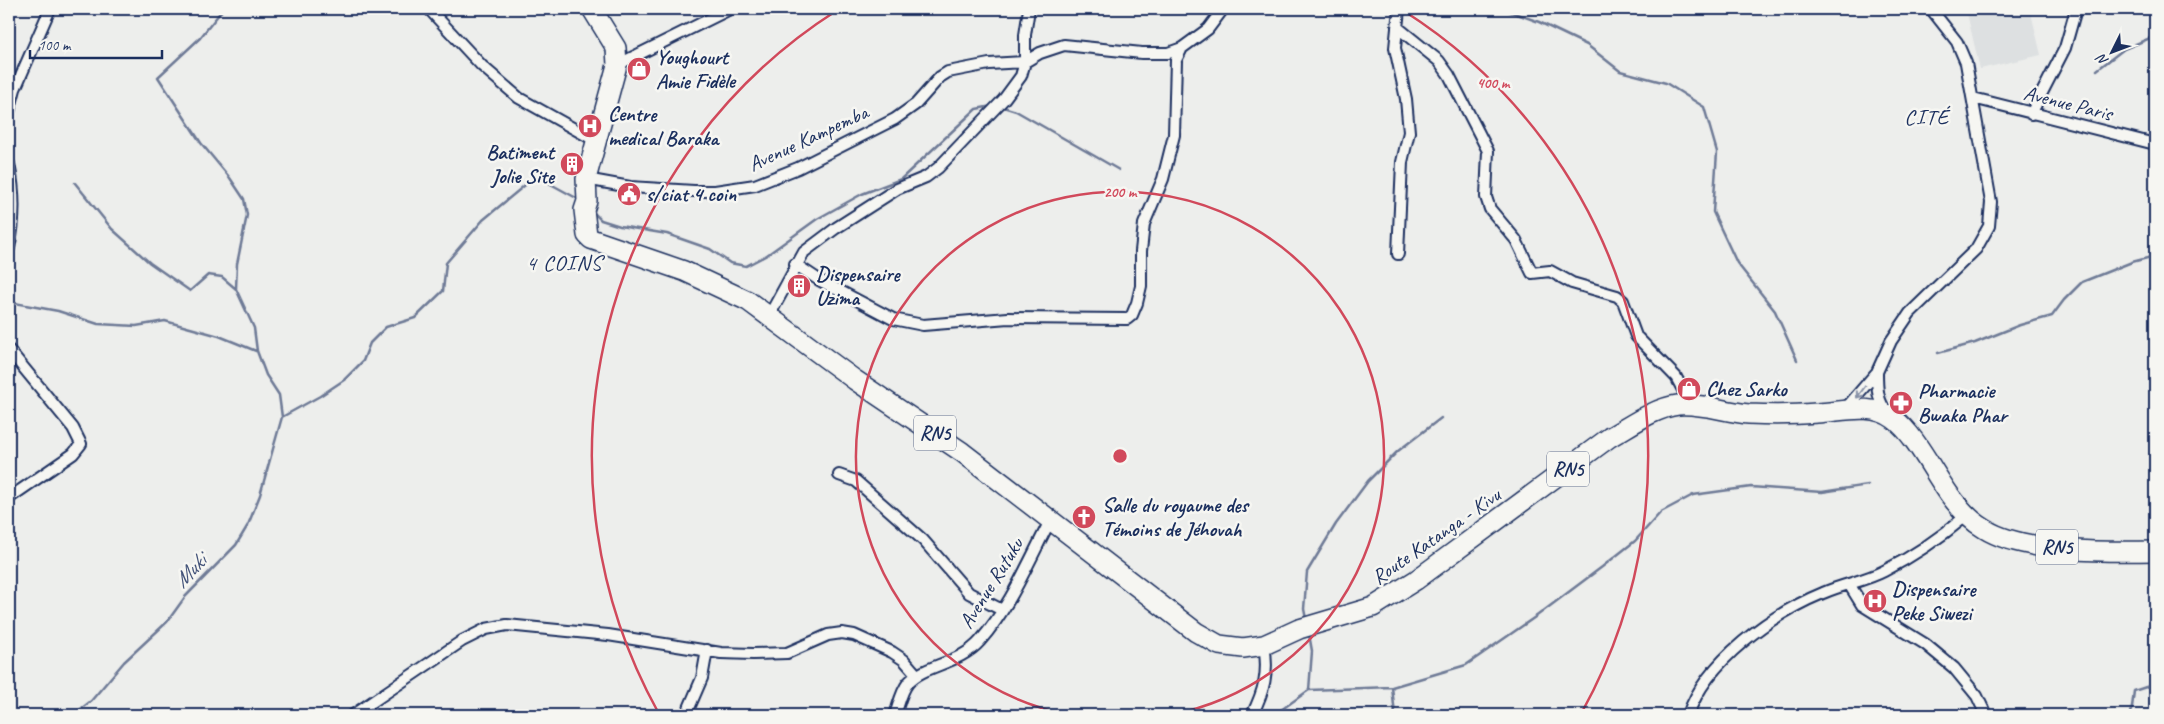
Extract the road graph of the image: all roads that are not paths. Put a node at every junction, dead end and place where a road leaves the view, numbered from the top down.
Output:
1 (50, 9) edge
2 (429, 9) edge
3 (592, 9) edge
4 (730, 9) edge
5 (1030, 9) edge
6 (1223, 9) edge
7 (1399, 9) edge
8 (1931, 9) edge
9 (2076, 9) edge
10 (1397, 27) junction
11 (1182, 48) junction
12 (1026, 62) junction
13 (617, 65) junction
14 (1973, 98) junction
15 (9, 112) edge
16 (2031, 114) junction
17 (596, 141) junction
18 (2155, 144) edge
19 (9, 164) edge
20 (586, 179) junction
21 (9, 248) edge
22 (1398, 254) dead end
23 (795, 264) junction
24 (769, 316) junction
25 (9, 350) edge
26 (1877, 372) junction
27 (1691, 405) junction
28 (1843, 410) junction
29 (1894, 419) junction
30 (839, 475) dead end
31 (9, 498) edge
32 (1966, 516) junction
33 (1050, 521) junction
34 (2155, 551) edge
35 (1849, 584) junction
36 (1002, 610) junction
37 (1264, 645) junction
38 (707, 650) junction
39 (917, 675) junction
40 (353, 715) edge
41 (686, 715) edge
42 (895, 715) edge
43 (1252, 715) edge
44 (1688, 715) edge
45 (1986, 715) edge

1 - 15 street
2 - 17 street
3 - 13 highway, Route Katanga - Kivu / RN5
4 - 13 street
5 - 12 street
6 - 11 street
7 - 10 street
8 - 14 street
9 - 16 street
10 - 22 street
10 - 27 street
11 - 12 street
11 - 23 street
12 - 20 street, Avenue Kampemba
12 - 23 street
13 - 17 highway, Route Katanga - Kivu / RN5
14 - 16 street, Avenue Paris
14 - 26 street
16 - 18 street, Avenue Paris
17 - 20 highway, Route Katanga - Kivu / RN5
19 - 21 street
20 - 24 highway, Route Katanga - Kivu / RN5
23 - 24 street
24 - 33 highway, Route Katanga - Kivu / RN5
25 - 31 street
26 -> 28 street
26 - 29 street
27 - 28 highway, Route Katanga - Kivu / RN5
27 - 37 highway, Route Katanga - Kivu / RN5
28 - 29 highway, RN5
29 - 32 highway, RN5
30 - 36 street
32 - 34 highway, RN5
32 - 35 street
33 - 36 street, Avenue Rutuku
33 - 37 highway, Route Katanga - Kivu / RN5
35 - 44 street
35 - 45 street
36 - 39 street, Avenue Rutuku
37 - 43 street
38 - 39 street
38 - 40 street
38 - 41 street
39 - 42 street, Avenue Rutuku

